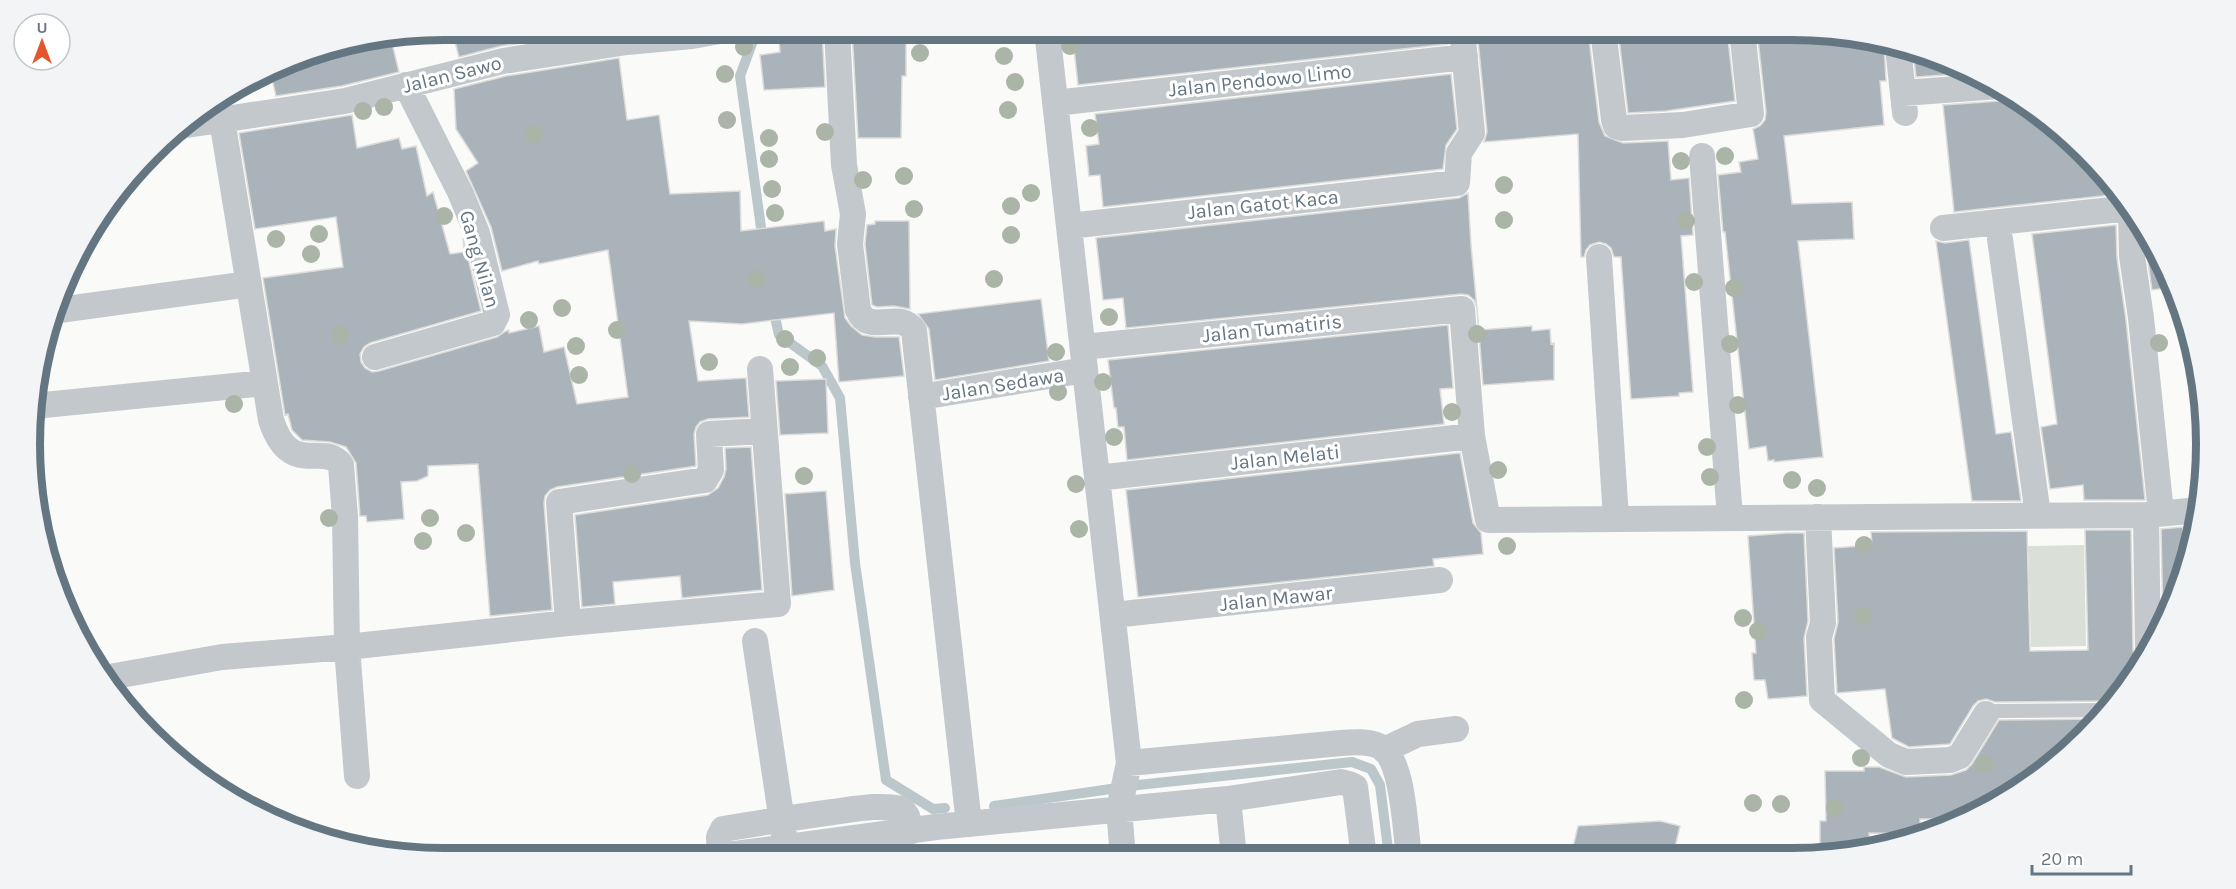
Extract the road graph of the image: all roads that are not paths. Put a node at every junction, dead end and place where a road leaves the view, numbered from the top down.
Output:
1 (649, 40) edge
2 (838, 40) edge
3 (1048, 40) edge
4 (1463, 40) edge
5 (1604, 40) edge
6 (1743, 40) edge
7 (1899, 55) edge
8 (1465, 57) junction
9 (406, 85) junction
10 (1983, 89) edge
11 (1055, 103) junction
12 (222, 120) junction
13 (201, 122) edge
14 (1702, 156) dead end
15 (2120, 210) edge
16 (1069, 226) junction
17 (2131, 227) edge
18 (1943, 228) dead end
19 (2000, 239) dead end
20 (1599, 257) dead end
21 (249, 284) junction
22 (64, 309) edge
23 (375, 357) dead end
24 (1084, 359) junction
25 (760, 369) dead end
26 (265, 383) junction
27 (921, 397) junction
28 (44, 405) dead end
29 (764, 430) junction
30 (1472, 436) junction
31 (1097, 477) junction
32 (2190, 511) edge
33 (2153, 514) junction
34 (2038, 515) junction
35 (1730, 517) junction
36 (1818, 517) junction
37 (1616, 519) junction
38 (1440, 580) dead end
39 (1113, 615) junction
40 (568, 623) junction
41 (2149, 632) edge
42 (755, 641) dead end
43 (347, 647) junction
44 (114, 676) edge
45 (2096, 710) edge
46 (1986, 714) joint
47 (1456, 729) dead end
48 (1384, 750) junction
49 (1128, 768) junction
50 (357, 776) dead end
51 (1228, 799) junction
52 (1120, 805) junction
53 (783, 819) junction
54 (969, 824) junction
55 (912, 831) junction
56 (716, 848) edge
57 (786, 848) edge
58 (842, 848) edge
59 (1122, 848) edge
60 (1233, 848) edge
61 (1363, 848) edge
62 (1407, 848) edge

1 - 9 street, Jalan Sawo
2 - 27 street
3 - 11 street
4 - 8 street
5 - 6 street
7 - 10 street
8 - 11 street, Jalan Pendowo Limo
8 - 16 street, Jalan Gatot Kaca
9 - 12 street, Jalan Sawo
9 - 23 street, Gang Nilan
11 - 16 street
12 - 13 street, Jalan Sawo
12 - 21 street
14 - 35 street
15 - 18 street
16 - 24 street
17 - 33 street
19 - 34 street
20 - 37 street
21 - 22 street
21 - 26 street
24 - 27 street, Jalan Sedawa
24 - 30 street, Jalan Tumatiris
24 - 31 street
25 - 29 street
26 - 28 street
26 - 43 street
27 - 54 street
29 - 40 street
29 - 40 street
30 - 31 street, Jalan Melati
30 - 37 street
31 - 39 street
32 - 33 street
33 - 34 street
33 - 41 street
34 - 36 street
35 - 36 street
35 - 37 street
36 - 46 street
38 - 39 street, Jalan Mawar
39 - 49 street
40 - 43 street
42 - 53 street
43 - 44 street
43 - 50 street
45 - 46 lane
47 - 48 street
48 - 49 street
48 - 62 street
49 - 52 street
51 - 52 street
51 - 60 street
51 - 61 street
52 - 54 street
52 - 59 street
53 - 55 street
53 - 56 street
53 - 57 street
54 - 55 street
55 - 58 street

